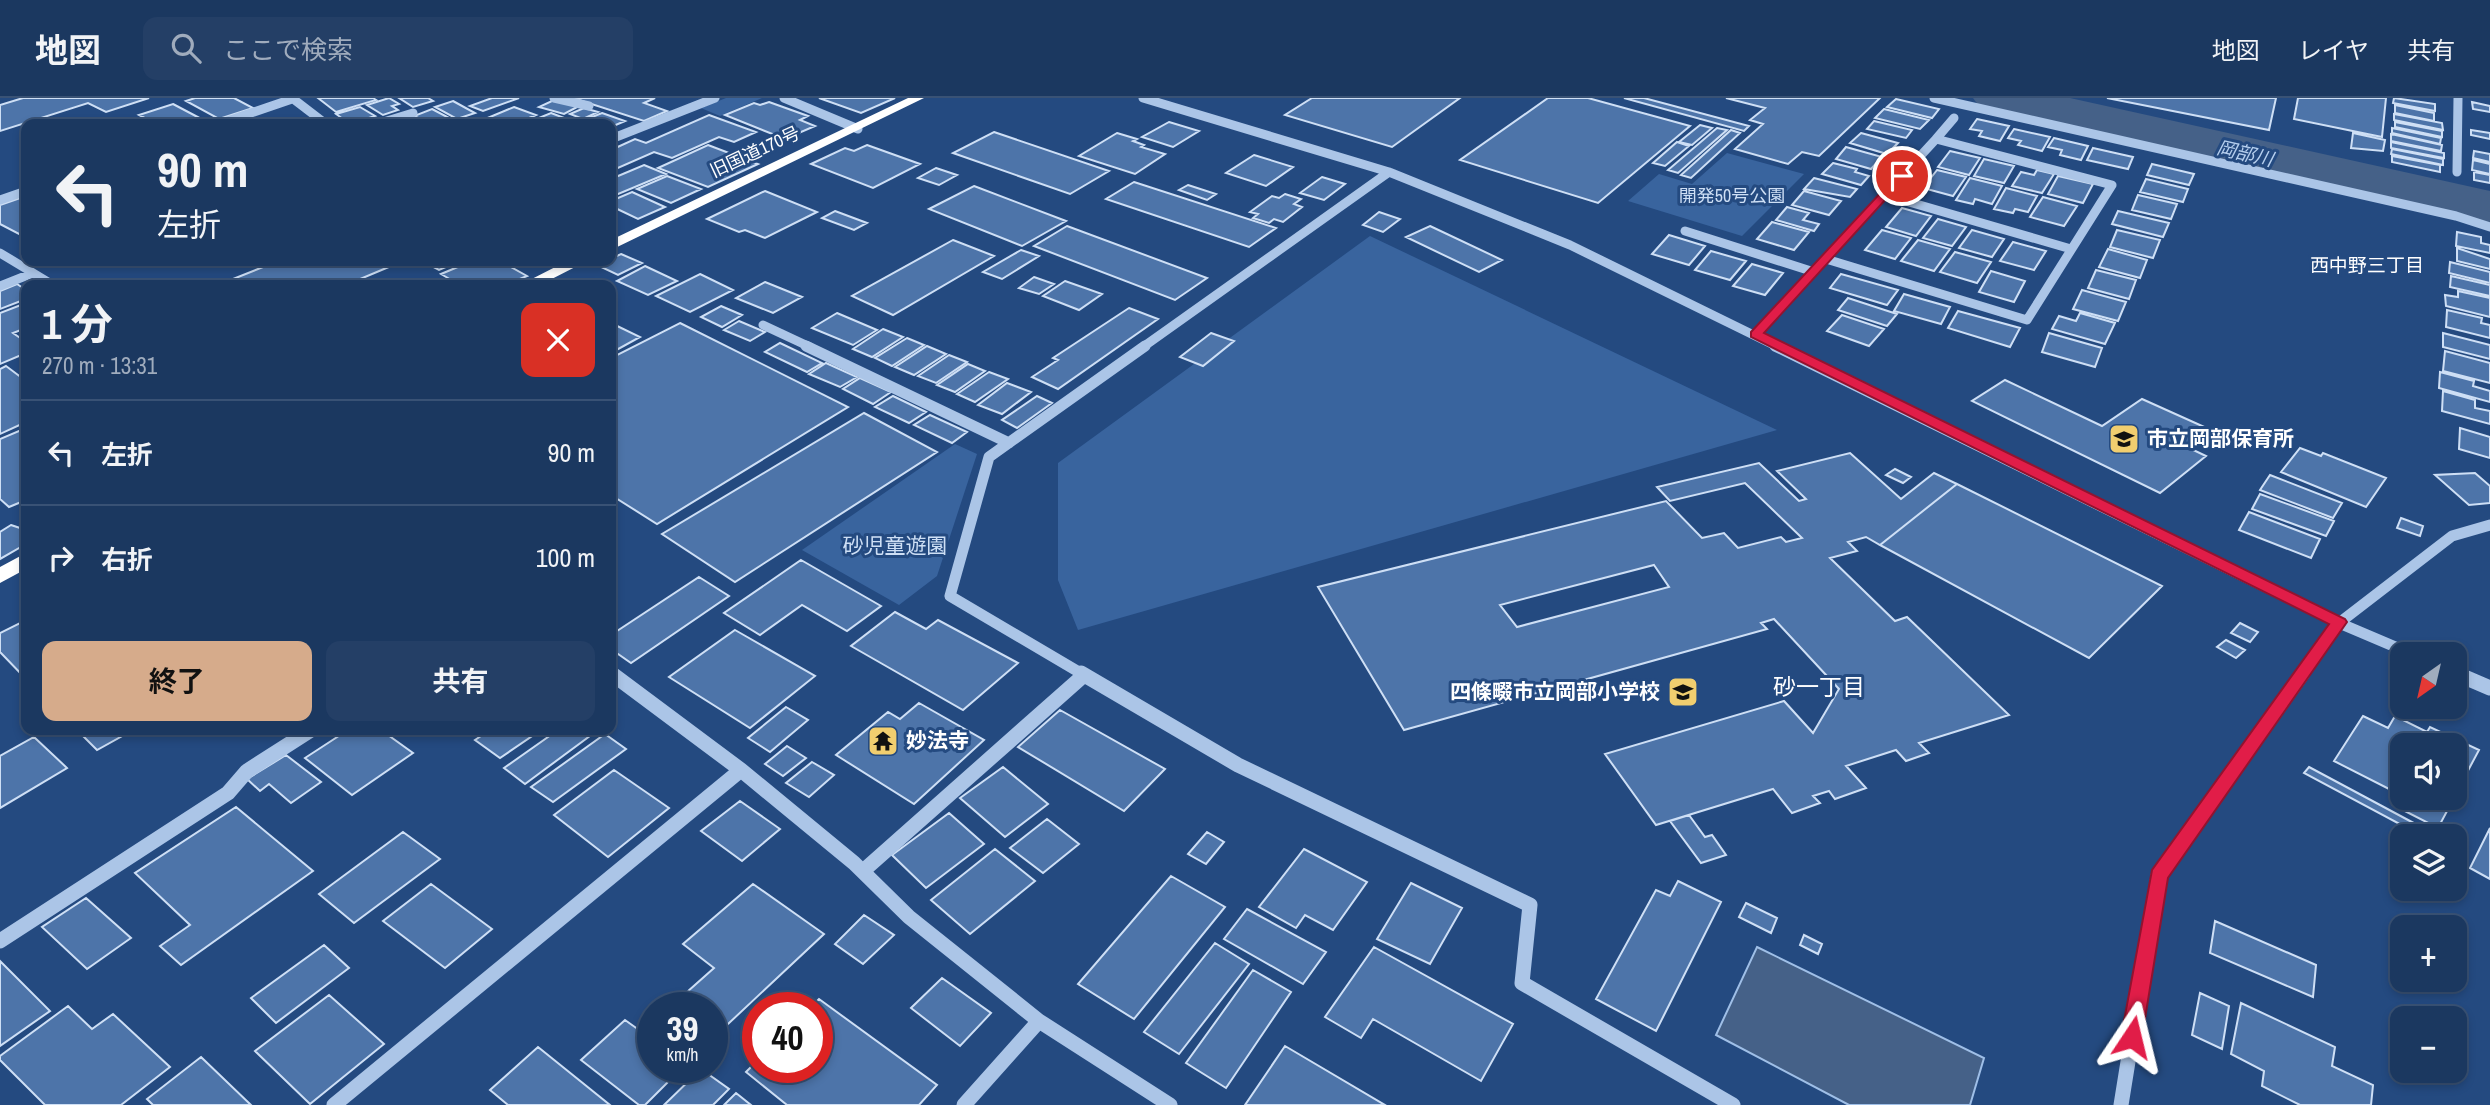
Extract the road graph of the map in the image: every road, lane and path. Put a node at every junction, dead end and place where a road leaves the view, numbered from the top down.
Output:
1 (293, 98) edge
2 (554, 98) edge
3 (715, 98) edge
4 (784, 98) edge
5 (918, 98) edge
6 (1143, 98) edge
7 (1934, 98) edge
8 (2458, 98) edge
9 (589, 106) dead end
10 (412, 113) dead end
11 (1954, 117) dead end
12 (233, 119) edge
13 (320, 119) edge
14 (393, 119) edge
15 (858, 129) junction
16 (616, 137) edge
17 (1936, 139) junction
18 (1389, 172) junction
19 (2457, 172) dead end
20 (21, 193) edge
21 (1885, 195) junction
22 (0, 200) edge
23 (2490, 227) edge
24 (1685, 231) dead end
25 (616, 244) edge
26 (2071, 249) junction
27 (0, 253) edge
28 (1826, 259) junction
29 (21, 266) edge
30 (21, 266) edge
31 (565, 266) edge
32 (1814, 272) junction
33 (33, 273) junction
34 (45, 280) edge
35 (538, 280) edge
36 (0, 286) edge
37 (763, 325) dead end
38 (1756, 334) junction
39 (1010, 443) junction
40 (2490, 525) edge
41 (21, 563) edge
42 (0, 576) edge
43 (2339, 622) junction
44 (2390, 644) edge
45 (1083, 676) junction
46 (616, 677) edge
47 (2468, 679) edge
48 (2490, 688) edge
49 (303, 735) edge
50 (741, 770) junction
51 (863, 871) junction
52 (0, 941) edge
53 (1039, 1021) junction
54 (334, 1105) edge
55 (964, 1105) edge
56 (1170, 1105) edge
57 (1733, 1105) edge
58 (2122, 1105) edge

1 - 12 street
1 - 13 street
2 - 9 street
3 - 16 street
4 - 15 street
5 - 15 highway, 旧国道170号
6 - 18 street
7 - 23 street
8 - 19 street
10 - 14 street
11 - 17 street
15 - 25 highway, 旧国道170号
17 - 21 street
17 - 26 street
18 - 38 street
18 - 39 street
20 - 22 street
21 - 26 street
21 - 28 street
24 - 32 street
26 - 28 street
27 - 29 street
28 - 32 street
30 - 33 street
31 - 35 highway
32 - 38 street
33 - 34 street
33 - 36 street
37 - 39 street
38 - 43 street
39 - 45 street
40 - 43 street
41 - 42 highway
43 - 44 street
43 - 58 street
45 - 51 street
45 - 57 street
46 - 50 street
47 - 48 street
49 - 52 street
50 - 51 street
50 - 54 street
51 - 53 street
53 - 55 street
53 - 56 street

